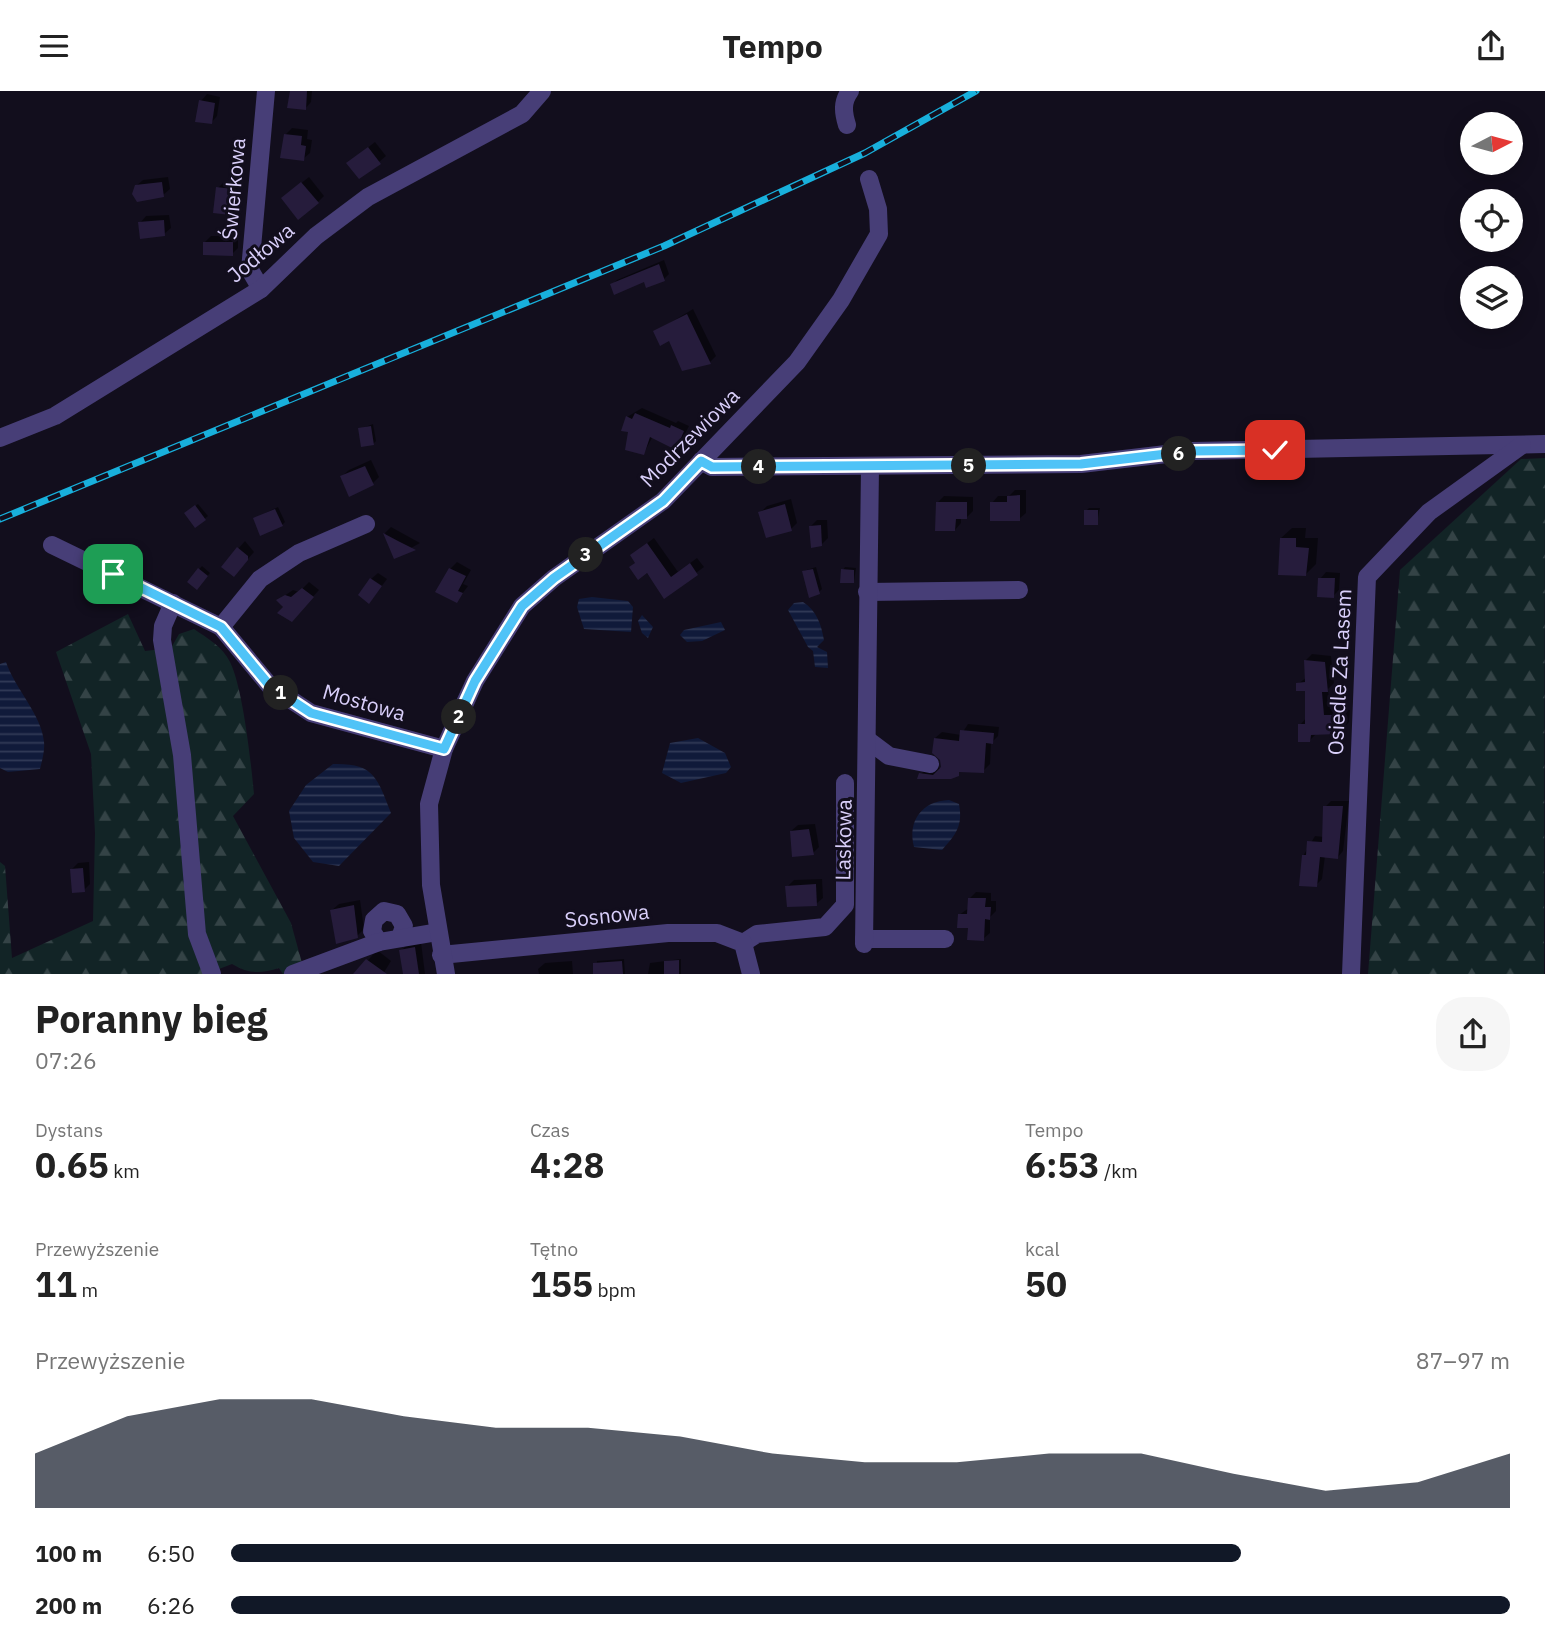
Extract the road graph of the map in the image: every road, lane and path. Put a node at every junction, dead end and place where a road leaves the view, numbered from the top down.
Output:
1 (266, 91) edge
2 (542, 91) edge
3 (850, 91) edge
4 (847, 125) dead end
5 (869, 179) dead end
6 (261, 289) junction
7 (0, 438) edge
8 (1545, 444) edge
9 (1522, 445) junction
10 (701, 461) junction
11 (870, 467) junction
12 (366, 524) dead end
13 (52, 545) dead end
14 (1019, 590) dead end
15 (867, 592) junction
16 (173, 603) junction
17 (221, 627) junction
18 (869, 741) junction
19 (444, 749) junction
20 (930, 764) dead end
21 (845, 783) dead end
22 (438, 932) junction
23 (400, 939) junction
24 (945, 939) dead end
25 (379, 942) junction
26 (743, 943) junction
27 (441, 955) junction
28 (212, 974) edge
29 (293, 974) edge
30 (446, 974) edge
31 (751, 974) edge
32 (1351, 974) edge

1 - 6 street, Świerkowa
2 - 6 street, Jodłowa
3 - 4 street
5 - 10 street, Modrzewiowa
6 - 7 street, Jodłowa
8 - 9 street
9 - 11 street
9 - 32 street, Osiedle Za Lasem
10 - 11 street
10 - 19 street, Modrzewiowa
11 - 15 street, Laskowa
12 - 17 street
13 - 16 street, Mostowa
14 - 15 street
15 - 18 street, Laskowa
16 - 17 street, Mostowa
16 - 28 street
17 - 19 street, Mostowa
18 - 20 street
18 - 24 street, Laskowa
19 - 22 street, Modrzewiowa
21 - 26 street
22 - 23 street
22 - 27 street, Modrzewiowa
23 - 25 street
23 - 25 street
25 - 29 street
26 - 27 street, Sosnowa
26 - 31 street
27 - 30 street, Modrzewiowa

